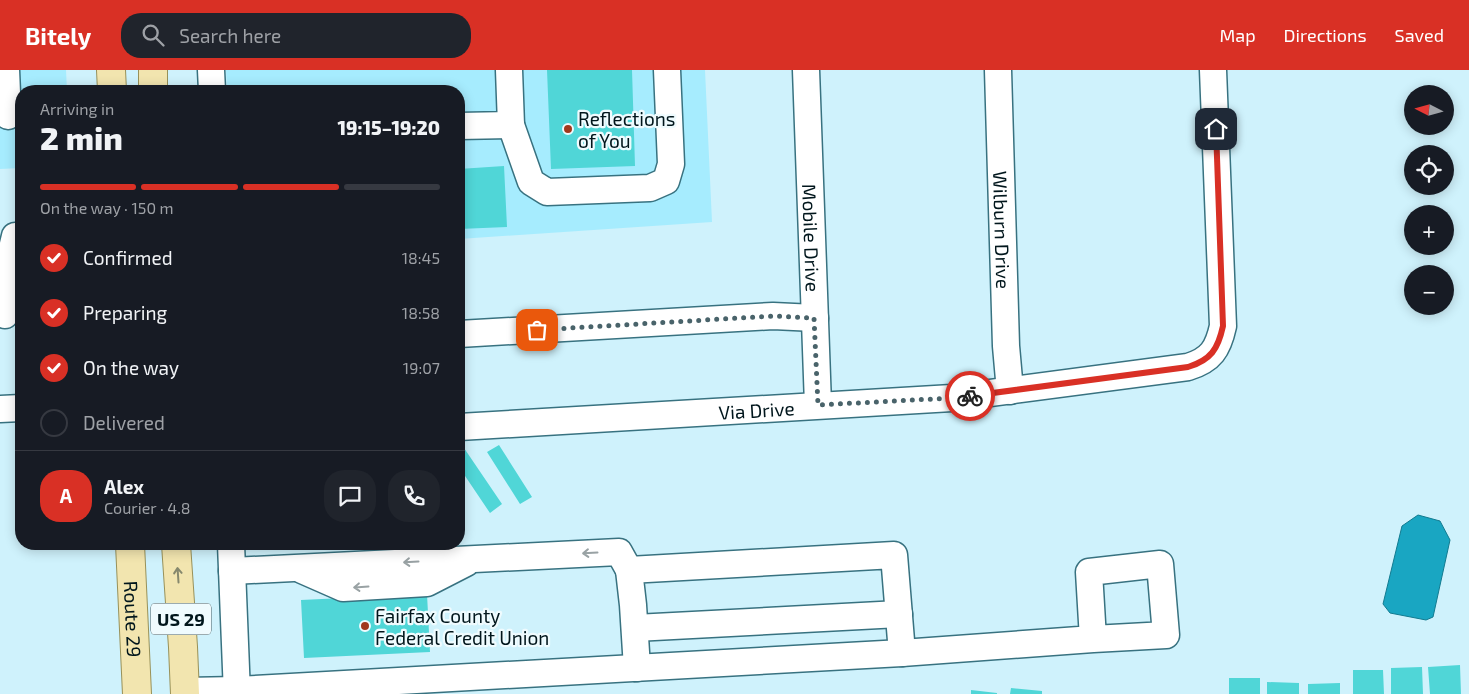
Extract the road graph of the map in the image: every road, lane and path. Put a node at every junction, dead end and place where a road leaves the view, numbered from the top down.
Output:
1 (6, 70) edge
2 (111, 70) edge
3 (152, 70) edge
4 (211, 70) edge
5 (509, 70) edge
6 (667, 70) edge
7 (806, 70) edge
8 (998, 70) edge
9 (1214, 70) edge
10 (112, 85) edge
11 (153, 85) edge
12 (212, 85) edge
13 (10, 116) edge
14 (511, 125) junction
15 (465, 126) edge
16 (15, 236) dead end
17 (3, 273) edge
18 (5, 316) dead end
19 (814, 318) junction
20 (465, 334) edge
21 (1010, 391) junction
22 (818, 405) junction
23 (15, 408) edge
24 (0, 409) edge
25 (465, 427) edge
26 (130, 550) edge
27 (176, 550) edge
28 (231, 550) edge
29 (629, 570) junction
30 (232, 571) junction
31 (899, 614) junction
32 (635, 628) junction
33 (1093, 639) dead end
34 (902, 652) junction
35 (637, 668) junction
36 (185, 692) edge
37 (237, 692) edge
38 (137, 694) edge

1 - 13 street
2 - 10 main road
3 - 11 main road
4 - 12 street
5 - 14 street
6 - 14 street
7 - 19 street, Mobile Drive
8 - 21 street, Wilburn Drive
9 - 21 street, Via Drive
14 - 15 street
16 - 17 street
17 - 18 street
19 - 20 street
19 - 22 street, Mobile Drive
21 - 22 street, Via Drive
22 - 25 street, Via Drive
23 - 24 street
26 - 38 main road, Route 29 / US 29
36 -> 27 main road, US 29
28 - 30 street
29 -> 30 street
29 - 31 street
29 - 32 street
30 - 37 street
31 - 32 street
31 - 34 street
32 - 35 street
33 - 34 street
34 - 35 street
35 - 37 street
36 - 37 street

